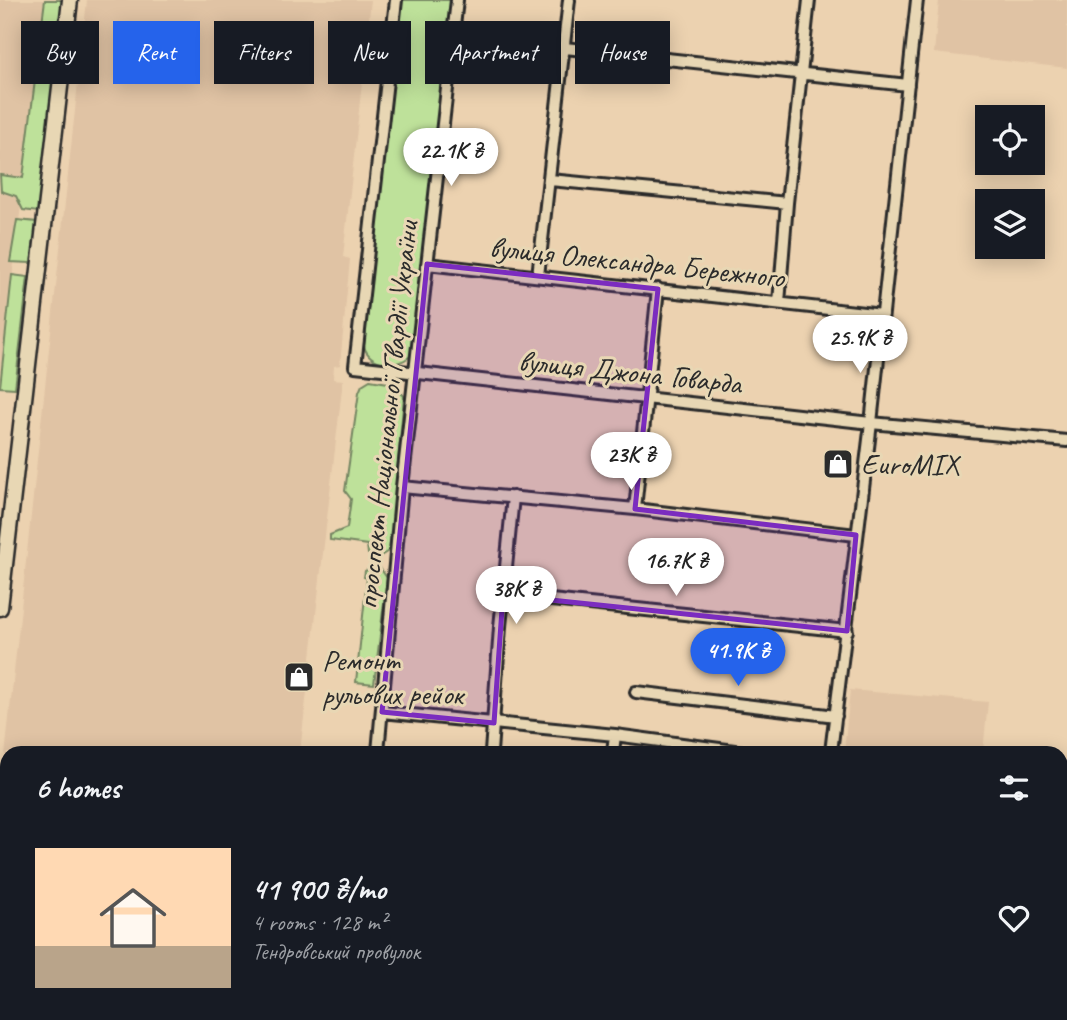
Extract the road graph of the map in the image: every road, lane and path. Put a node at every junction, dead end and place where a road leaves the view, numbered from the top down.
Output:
1 (70, 0) edge
2 (396, 0) edge
3 (457, 0) edge
4 (569, 0) edge
5 (809, 0) edge
6 (917, 0) edge
7 (455, 21) edge
8 (561, 50) edge
9 (564, 50) junction
10 (802, 74) junction
11 (448, 84) edge
12 (908, 85) junction
13 (550, 180) junction
14 (787, 203) junction
15 (427, 264) junction
16 (538, 276) junction
17 (658, 289) junction
18 (779, 303) junction
19 (883, 315) junction
20 (355, 366) joint
21 (416, 373) junction
22 (647, 399) junction
23 (870, 424) junction
24 (1067, 441) edge
25 (402, 487) junction
26 (513, 496) junction
27 (635, 509) junction
28 (5, 527) edge
29 (856, 535) junction
30 (503, 595) junction
31 (0, 608) edge
32 (846, 631) junction
33 (636, 692) dead end
34 (382, 712) junction
35 (836, 716) junction
36 (494, 723) junction
37 (615, 735) junction
38 (379, 746) edge
39 (492, 746) edge
40 (614, 746) edge
41 (697, 746) edge
42 (832, 746) edge

1 - 28 main road
2 - 20 street, проспект Національної Гвардії України
3 - 7 street, проспект Національної Гвардії України
4 - 9 street
5 - 10 street
6 - 12 street
8 - 9 street
9 - 10 street
9 - 13 street
10 - 12 street
10 - 14 street
11 - 15 street, проспект Національної Гвардії України
12 - 19 street
13 - 14 street
13 - 16 street
14 - 18 street
15 - 16 street, вулиця Олександра Бережного
15 - 21 street, проспект Національної Гвардії України
16 - 17 street, вулиця Олександра Бережного
17 - 18 street, вулиця Олександра Бережного
17 - 22 street
18 - 19 street, вулиця Олександра Бережного
19 - 23 street
20 - 21 street, вулиця Джона Говарда
21 - 22 street, вулиця Джона Говарда
21 - 25 street, проспект Національної Гвардії України
22 - 23 street, вулиця Джона Говарда
22 - 27 street
23 - 24 street, вулиця Джона Говарда
23 - 29 street
25 - 26 street
25 - 34 street, проспект Національної Гвардії України
26 - 27 street
26 - 30 street
27 - 29 street
28 - 31 main road
29 - 32 street
30 - 32 street
30 - 36 street
32 - 35 street
33 - 35 street
34 - 36 street
34 - 38 street, проспект Національної Гвардії України
35 - 42 street
36 - 37 street
36 - 39 street
37 - 40 street
37 - 41 street

